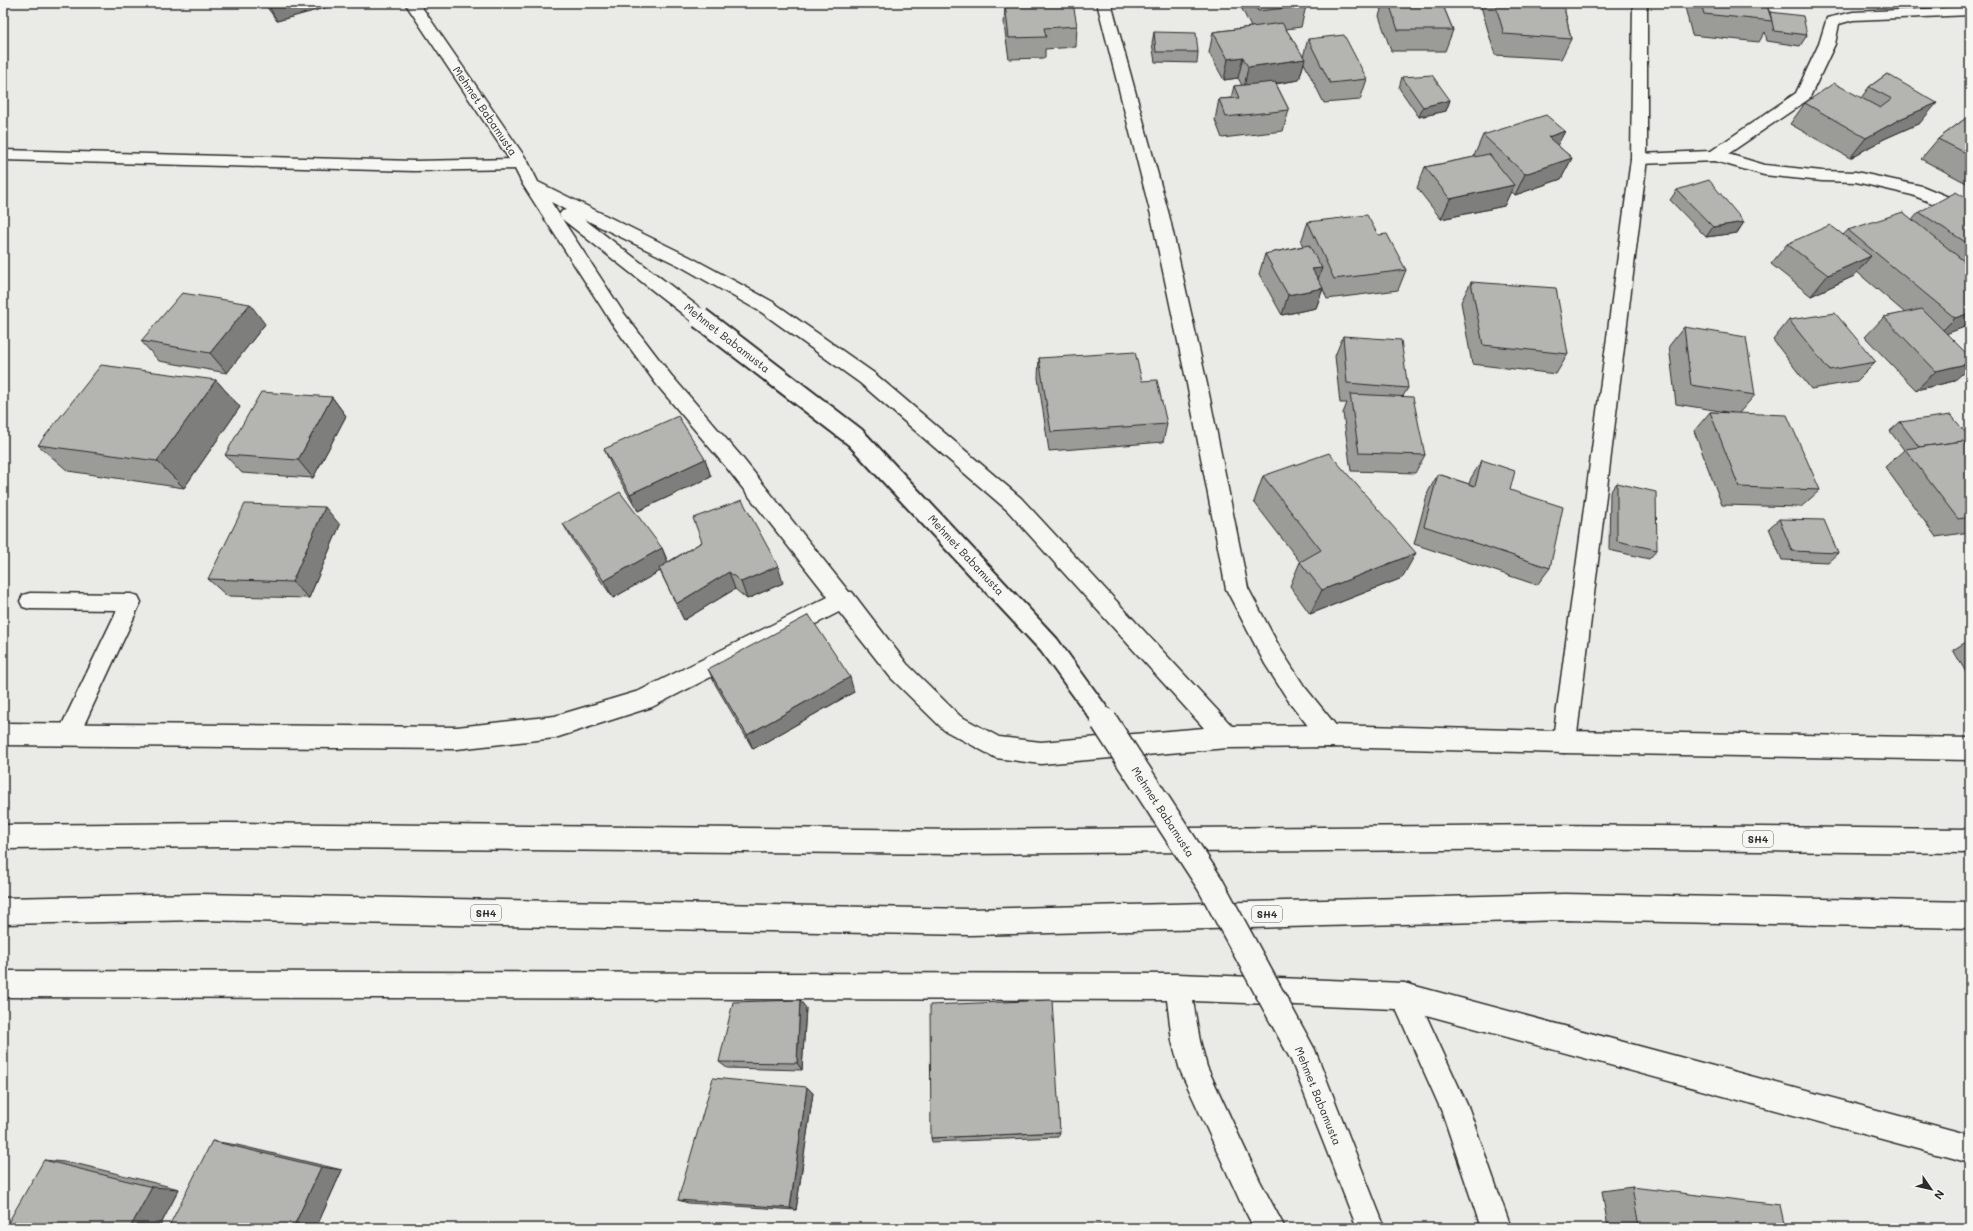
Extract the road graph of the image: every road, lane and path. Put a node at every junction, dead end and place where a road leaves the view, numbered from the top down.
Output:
1 (412, 3) edge
2 (1104, 3) edge
3 (1640, 3) edge
4 (1970, 11) edge
5 (3, 155) edge
6 (1715, 156) junction
7 (1639, 159) junction
8 (521, 164) junction
9 (531, 185) junction
10 (1970, 212) edge
11 (844, 599) junction
12 (30, 601) dead end
13 (3, 734) edge
14 (68, 735) junction
15 (1330, 736) junction
16 (1228, 737) junction
17 (1564, 742) junction
18 (1970, 749) edge
19 (3, 837) edge
20 (1970, 841) edge
21 (3, 911) edge
22 (1970, 915) edge
23 (3, 984) edge
24 (1178, 987) junction
25 (1404, 996) junction
26 (1970, 1148) edge
27 (1270, 1228) edge
28 (1371, 1228) edge
29 (1496, 1228) edge

1 - 8 main road, Mehmet Babamusta
2 - 15 main road
3 - 7 main road
4 - 6 main road
5 - 8 lane
6 - 7 main road
6 - 10 main road
7 - 17 main road
8 - 9 main road, Mehmet Babamusta
9 - 11 main road
9 - 16 main road
9 - 28 main road, Mehmet Babamusta, bridge
11 - 14 main road
11 - 16 main road
12 - 14 lane
13 - 14 main road
15 - 16 main road
15 - 17 main road
17 - 18 main road
19 - 20 main road, SH4
21 - 22 main road, SH4
23 - 24 main road
24 - 25 main road
24 - 27 main road
25 - 26 main road
25 - 29 main road

